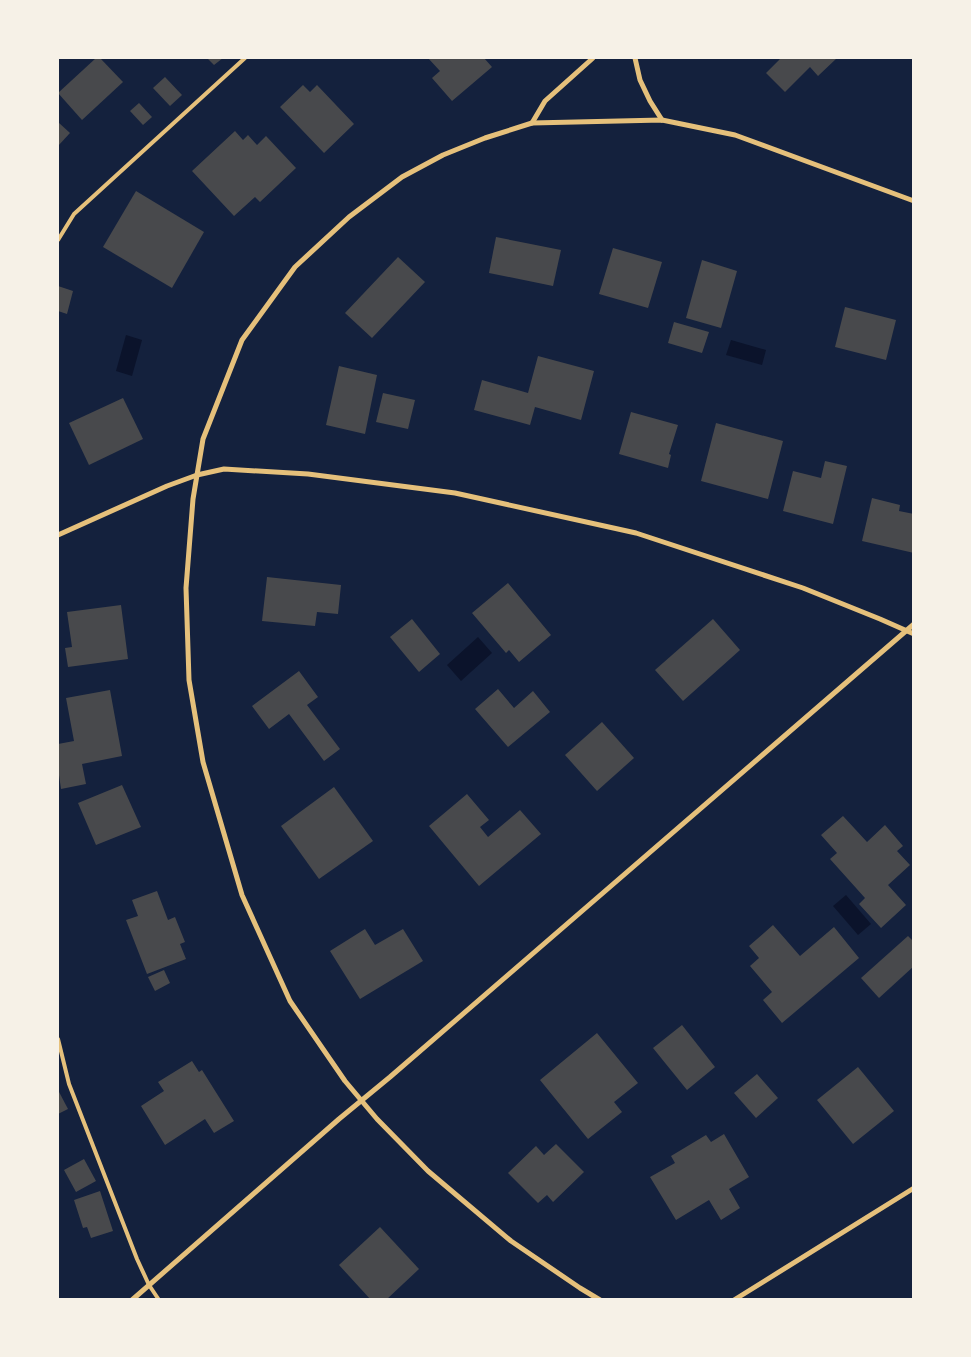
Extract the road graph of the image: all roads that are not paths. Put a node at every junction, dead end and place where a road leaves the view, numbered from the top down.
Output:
1 (245, 58) edge
2 (593, 58) edge
3 (635, 58) edge
4 (662, 120) junction
5 (532, 123) junction
6 (914, 201) edge
7 (58, 240) edge
8 (197, 475) junction
9 (58, 535) edge
10 (914, 624) edge
11 (906, 631) junction
12 (914, 634) edge
13 (58, 1039) edge
14 (361, 1100) junction
15 (914, 1188) edge
16 (149, 1285) junction
17 (132, 1300) edge
18 (159, 1300) edge
19 (600, 1300) edge
20 (734, 1300) edge

1 - 7 lane
2 - 5 street
3 - 4 street
4 - 5 street
4 - 6 street
5 - 8 street
8 - 9 street
8 - 11 street
8 - 14 street
10 - 11 street
11 - 12 street
11 - 14 street
13 - 16 lane
14 - 16 street
14 - 19 street
15 - 20 street
16 - 17 street
16 - 18 lane

